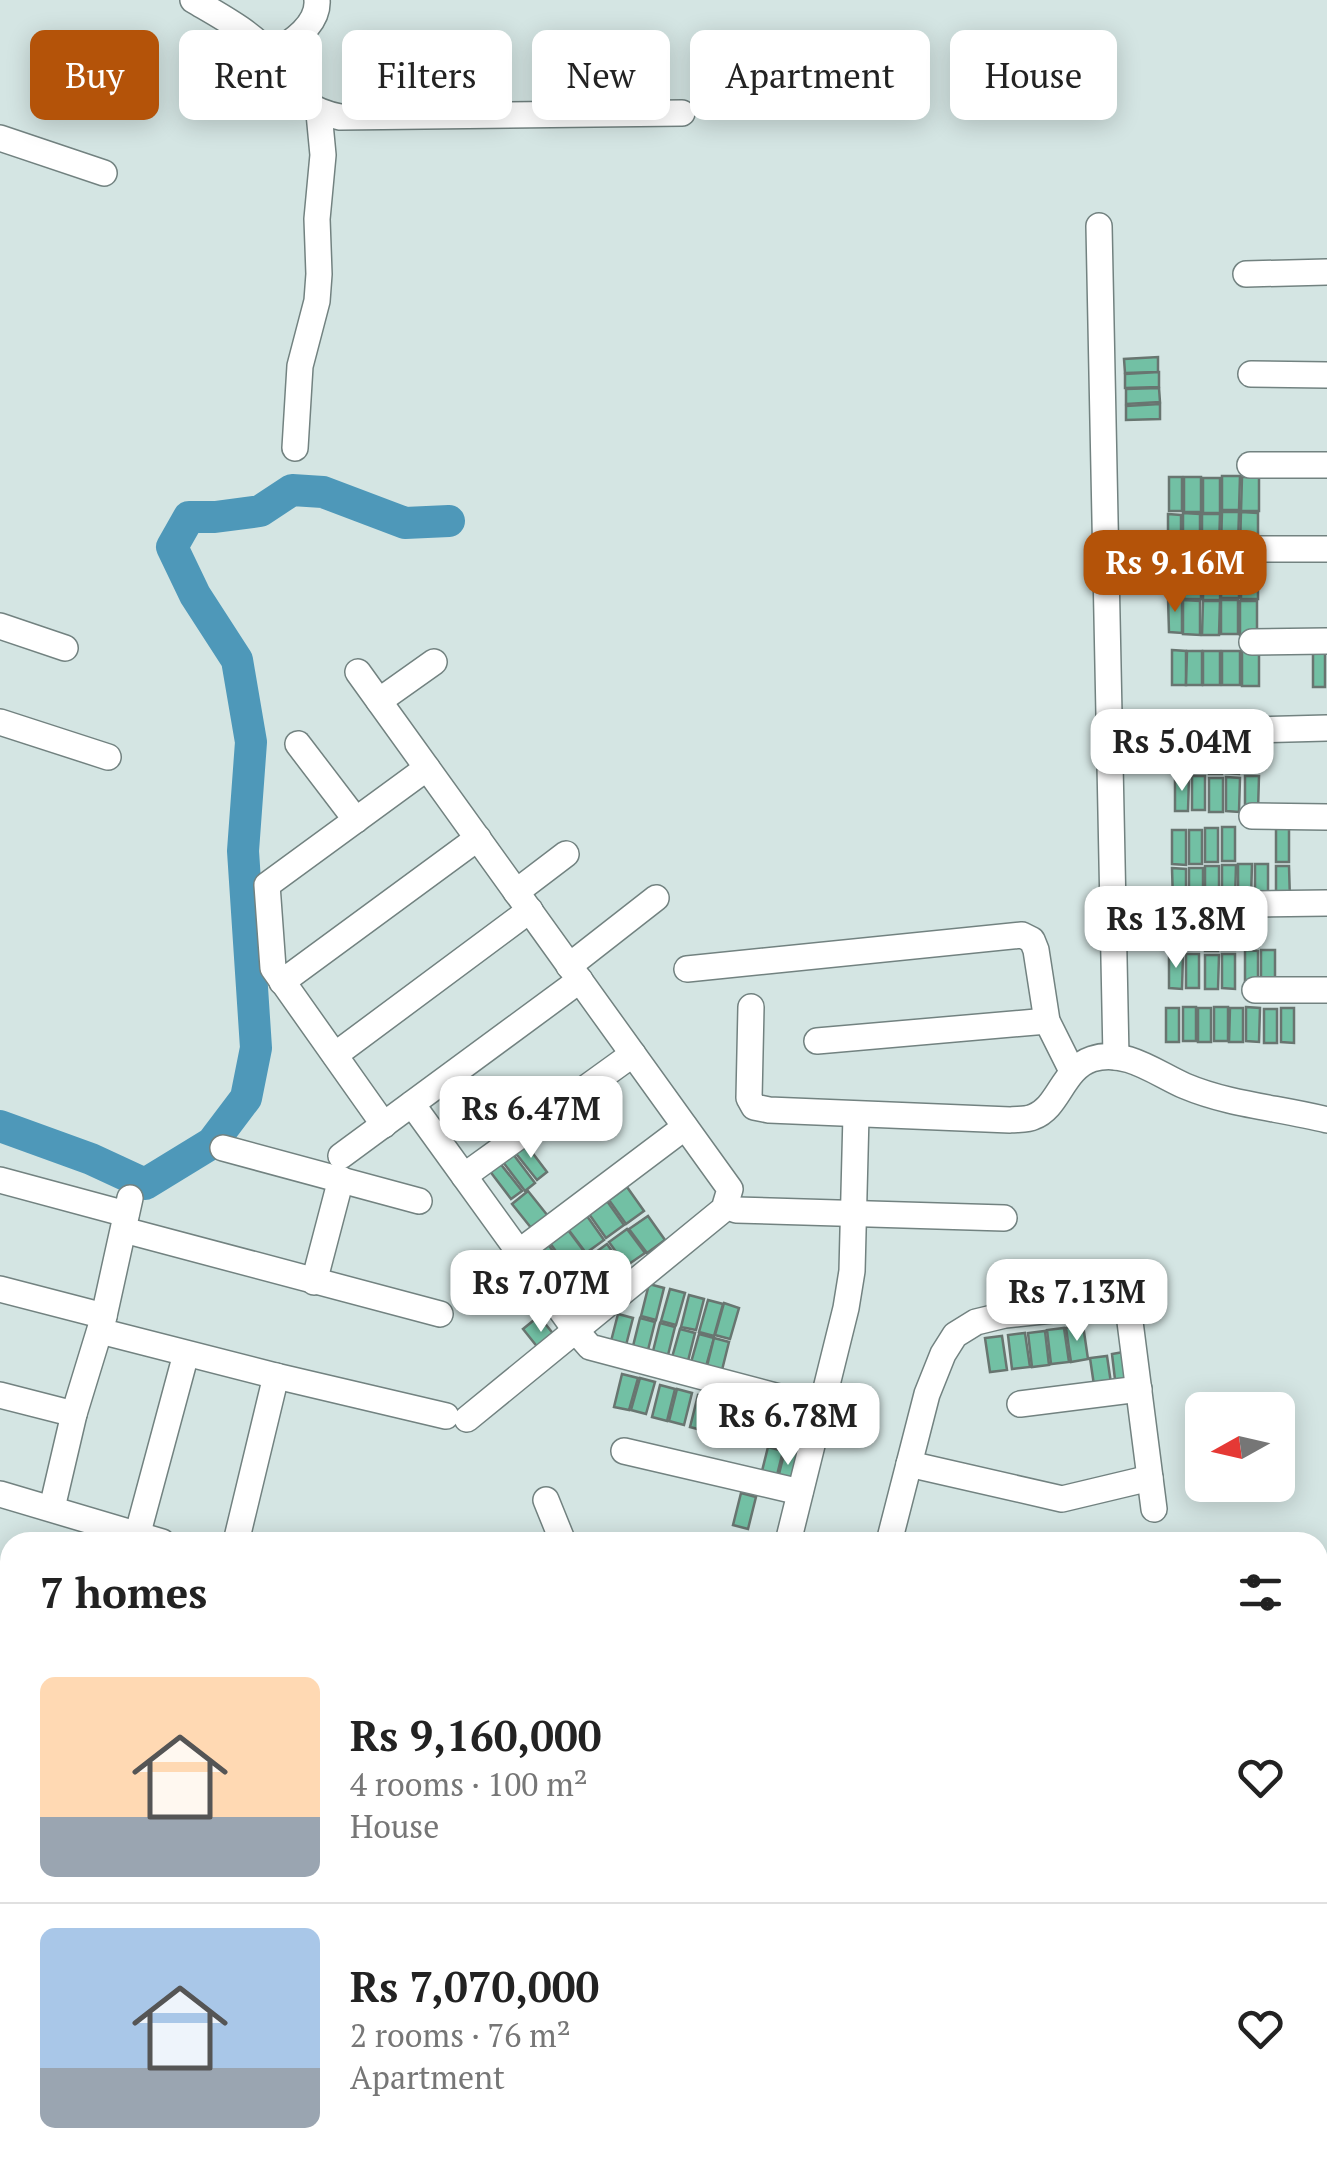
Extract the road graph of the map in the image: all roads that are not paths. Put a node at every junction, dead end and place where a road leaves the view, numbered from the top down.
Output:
1 (193, 0) edge
2 (316, 0) edge
3 (242, 30) edge
4 (302, 30) edge
5 (322, 113) edge
6 (682, 113) dead end
7 (320, 120) edge
8 (0, 138) edge
9 (104, 173) dead end
10 (1099, 226) dead end
11 (1327, 272) edge
12 (1246, 274) dead end
13 (1250, 374) dead end
14 (1327, 375) edge
15 (295, 448) dead end
16 (1250, 465) dead end
17 (1327, 465) edge
18 (1244, 549) dead end
19 (1327, 549) edge
20 (0, 626) edge
21 (1327, 641) edge
22 (1252, 642) dead end
23 (65, 648) dead end
24 (434, 662) dead end
25 (358, 672) dead end
26 (380, 701) junction
27 (0, 722) edge
28 (1327, 728) edge
29 (1253, 730) dead end
30 (298, 744) dead end
31 (108, 758) dead end
32 (428, 768) junction
33 (1252, 816) dead end
34 (1327, 817) edge
35 (356, 820) junction
36 (478, 838) junction
37 (566, 854) dead end
38 (656, 898) dead end
39 (523, 901) junction
40 (1327, 903) edge
41 (1255, 904) dead end
42 (686, 969) dead end
43 (574, 973) junction
44 (282, 982) junction
45 (1254, 990) dead end
46 (1327, 990) edge
47 (752, 1008) dead end
48 (1047, 1021) junction
49 (817, 1040) dead end
50 (633, 1054) junction
51 (335, 1055) junction
52 (1116, 1057) junction
53 (1072, 1071) junction
54 (412, 1104) junction
55 (856, 1115) junction
56 (1327, 1120) edge
57 (384, 1124) junction
58 (685, 1127) junction
59 (223, 1148) dead end
60 (341, 1168) junction
61 (464, 1176) junction
62 (0, 1180) edge
63 (419, 1200) dead end
64 (736, 1210) dead end
65 (127, 1214) junction
66 (855, 1214) junction
67 (1004, 1218) dead end
68 (519, 1252) junction
69 (314, 1282) junction
70 (0, 1289) edge
71 (440, 1314) dead end
72 (102, 1323) junction
73 (576, 1331) junction
74 (186, 1354) junction
75 (276, 1376) junction
76 (1139, 1390) junction
77 (0, 1395) edge
78 (1020, 1404) dead end
79 (821, 1408) junction
80 (74, 1414) junction
81 (624, 1451) dead end
82 (909, 1464) junction
83 (1150, 1478) junction
84 (800, 1492) junction
85 (0, 1494) edge
86 (546, 1500) dead end
87 (52, 1508) junction
88 (1154, 1508) dead end
89 (124, 1532) edge
90 (137, 1532) edge
91 (238, 1532) edge
92 (559, 1532) edge
93 (790, 1532) edge
94 (892, 1532) edge

1 - 3 street
2 - 4 street
5 - 6 street
7 - 15 street
8 - 9 street
10 - 52 street
11 - 12 street
13 - 14 street
16 - 17 street
18 - 19 street
20 - 23 street
21 - 22 street
24 - 26 street
25 - 26 street
26 - 32 street
27 - 31 street
28 - 29 street
30 - 35 street
32 - 35 street
32 - 36 street
33 - 34 street
35 - 44 street
36 - 39 street
36 - 44 street
37 - 39 street
38 - 43 street
39 - 43 street
39 - 51 street
40 - 41 street
42 - 48 street
43 - 50 street
43 - 54 street
44 - 51 street
45 - 46 street
47 - 55 street
48 - 49 street
48 - 53 street
50 - 58 street
50 - 61 street
51 - 57 street
52 - 53 street
52 - 56 street
53 - 55 street
54 - 57 street
54 - 61 street
55 - 66 street
57 - 60 street
58 - 68 street
58 - 73 street
59 - 60 street
60 - 63 street
60 - 69 street
61 - 68 street
62 - 65 street
64 - 66 street
65 - 69 street
65 - 72 street
66 - 67 street
66 - 79 street
68 - 73 street
69 - 71 street
70 - 72 street
72 - 74 street
72 - 80 street
73 - 75 street
73 - 79 street
74 - 75 street
74 - 90 street
75 - 91 street
76 - 78 street
76 - 82 street
76 - 83 street
77 - 80 street
79 - 84 street
80 - 87 street
81 - 84 street
82 - 83 street
82 - 94 street
83 - 88 street
84 - 93 street
85 - 87 street
86 - 92 street
87 - 89 street

